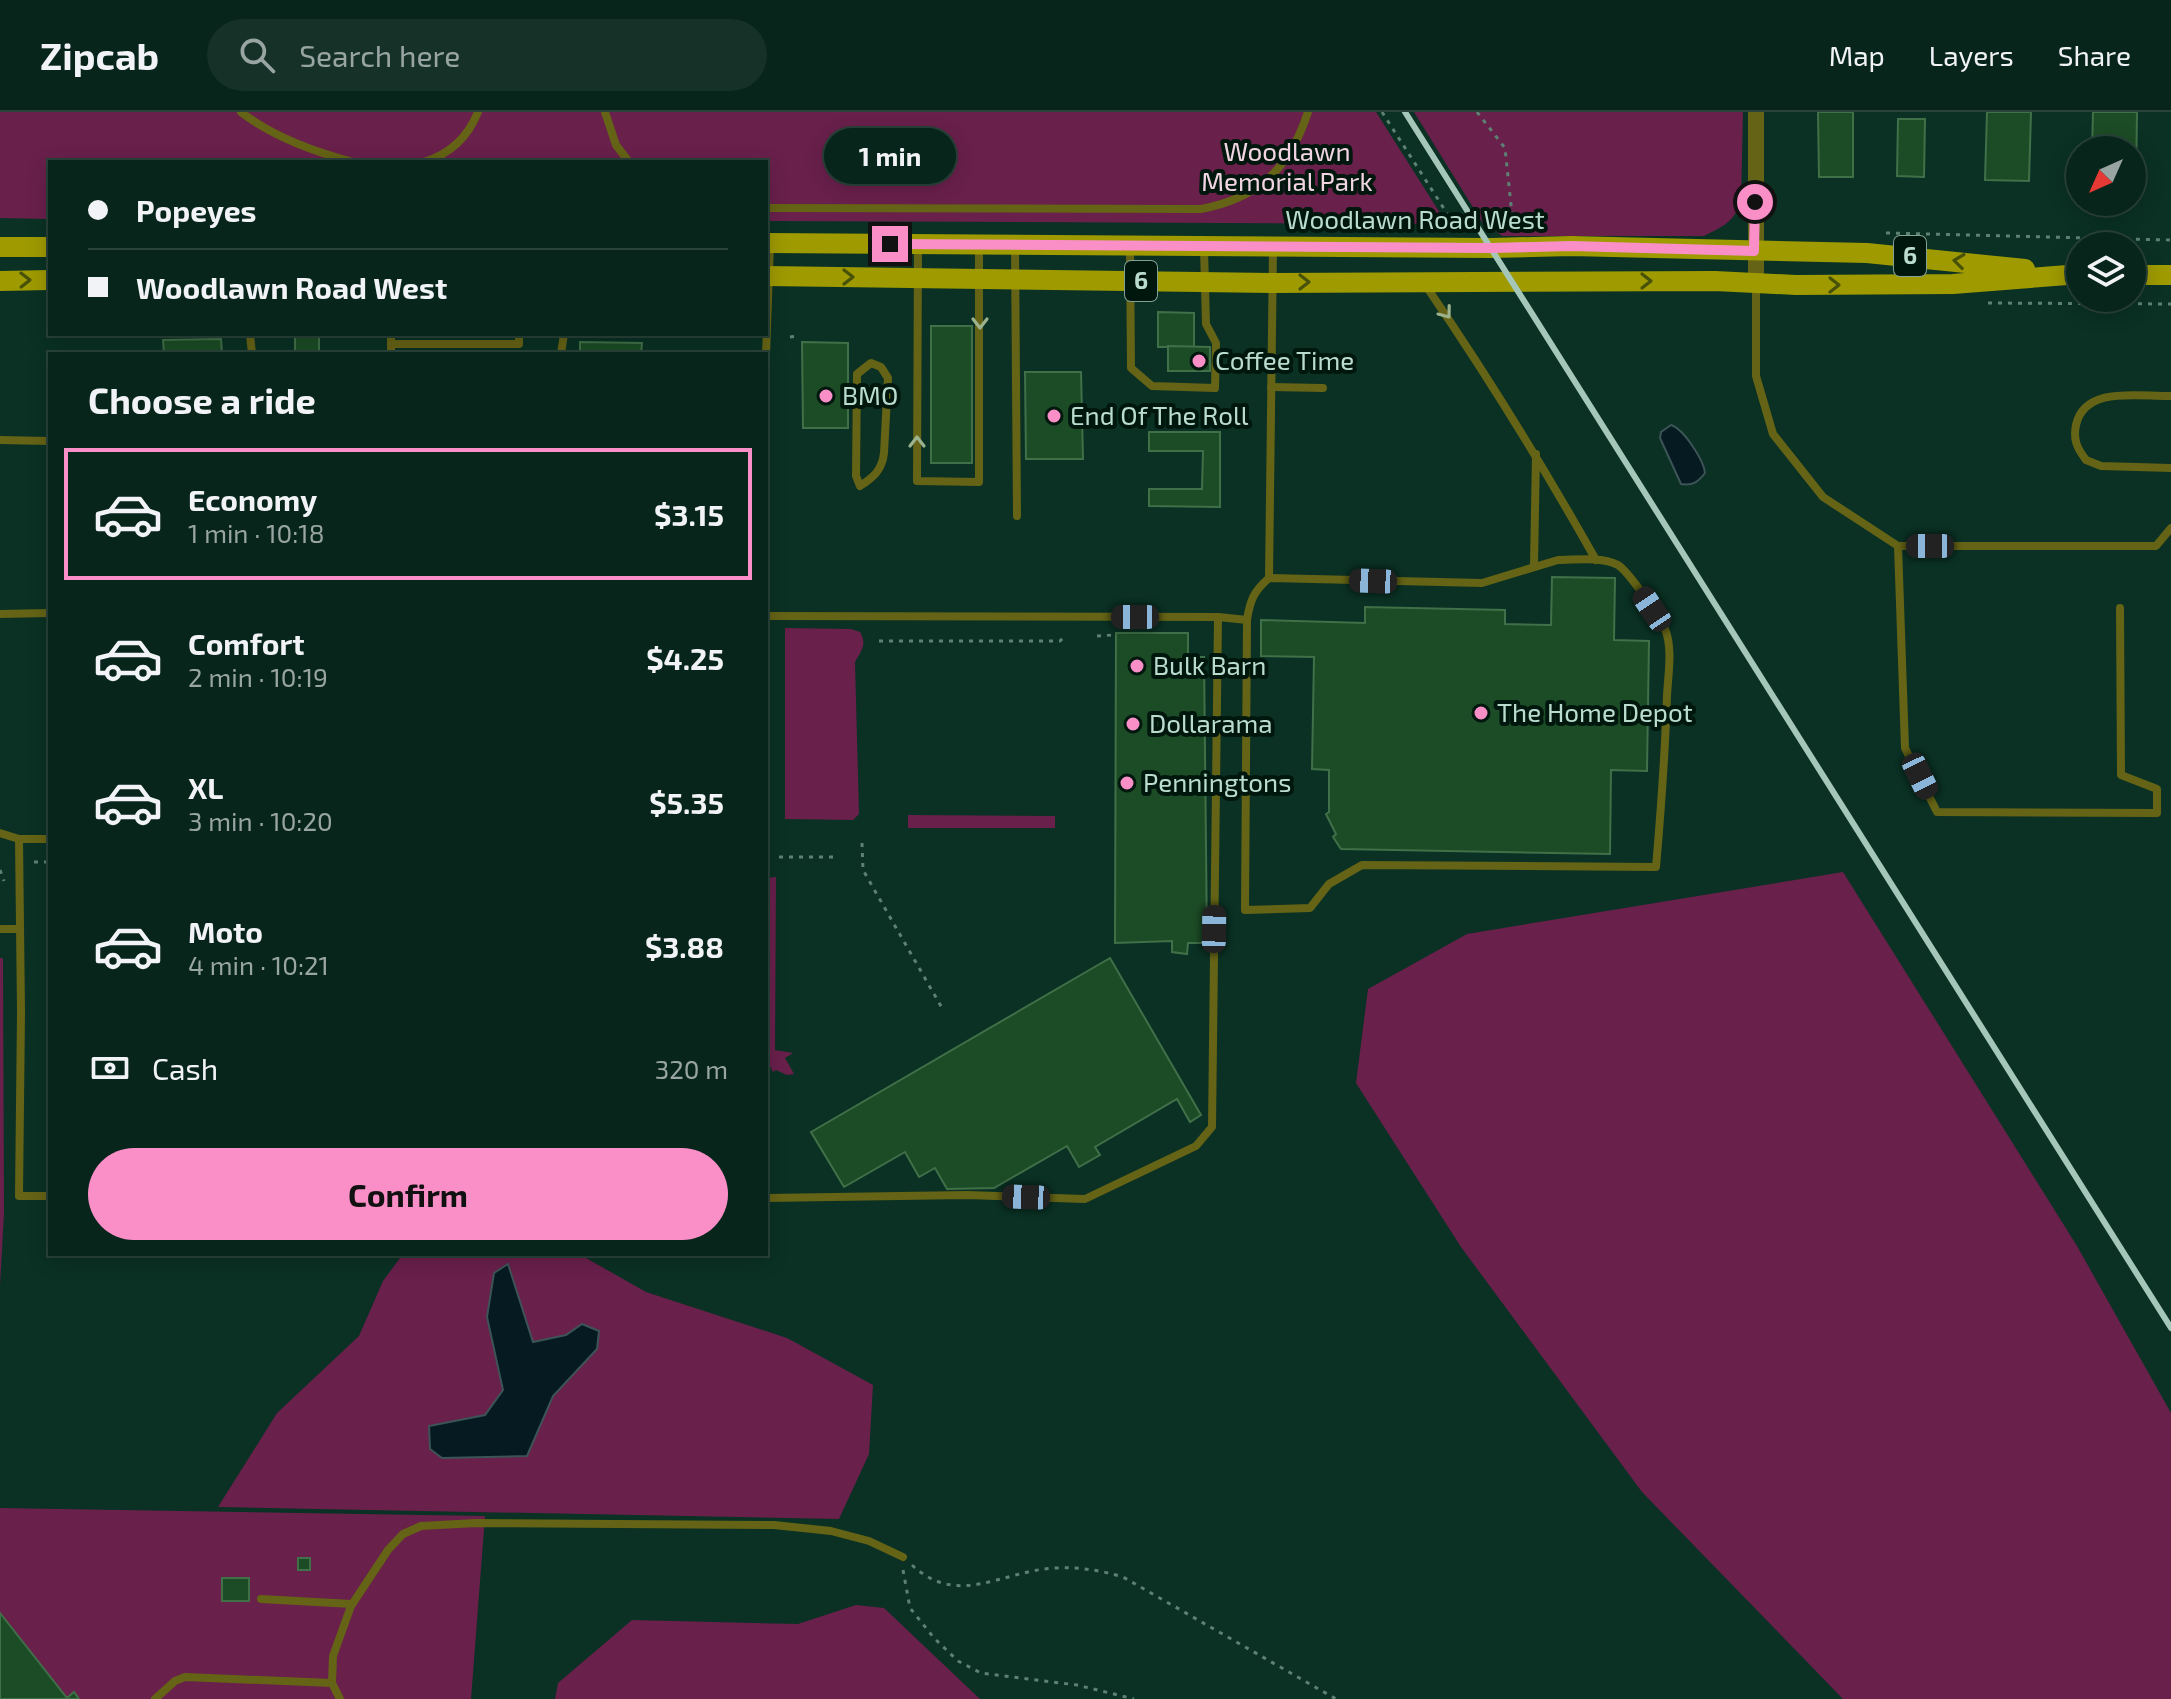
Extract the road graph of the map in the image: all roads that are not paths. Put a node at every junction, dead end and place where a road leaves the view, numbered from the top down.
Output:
1 (241, 112) edge
2 (478, 112) edge
3 (605, 112) edge
4 (1308, 112) edge
5 (1756, 112) edge
6 (345, 160) edge
7 (428, 160) edge
8 (627, 160) edge
9 (768, 208) edge
10 (768, 243) edge
11 (918, 244) junction
12 (979, 245) junction
13 (1015, 245) junction
14 (1130, 245) junction
15 (1273, 246) junction
16 (0, 247) edge
17 (48, 247) edge
18 (1204, 247) junction
19 (1754, 251) junction
20 (2066, 273) edge
21 (2066, 275) edge
22 (2146, 275) edge
23 (2171, 275) edge
24 (768, 276) edge
25 (918, 277) junction
26 (980, 279) junction
27 (1015, 279) junction
28 (48, 280) edge
29 (0, 281) edge
30 (1130, 281) junction
31 (1205, 281) junction
32 (1272, 283) junction
33 (1425, 283) junction
34 (1756, 283) junction
35 (519, 336) edge
36 (391, 339) edge
37 (1271, 387) junction
38 (1323, 388) dead end
39 (2171, 396) edge
40 (0, 440) edge
41 (48, 441) edge
42 (1536, 453) junction
43 (2171, 468) edge
44 (860, 486) joint
45 (1017, 516) dead end
46 (2171, 528) edge
47 (1898, 546) junction
48 (1596, 560) junction
49 (1534, 565) junction
50 (1269, 578) junction
51 (2120, 608) dead end
52 (48, 613) edge
53 (0, 614) edge
54 (768, 616) edge
55 (1218, 617) junction
56 (1247, 620) junction
57 (0, 833) edge
58 (19, 839) junction
59 (48, 839) edge
60 (0, 929) edge
61 (20, 929) junction
62 (48, 1196) edge
63 (768, 1198) edge
64 (903, 1557) road end
65 (261, 1599) dead end
66 (352, 1604) junction
67 (332, 1683) junction
68 (155, 1699) edge
69 (340, 1699) edge

1 - 6 lane
2 - 7 lane
3 - 8 lane
4 - 9 lane
5 - 19 street
10 - 11 main road, Woodlawn Road West / 6
10 - 24 lane
11 - 12 main road, Woodlawn Road West / 6
11 - 25 lane
12 - 13 main road, Woodlawn Road West / 6
12 - 26 lane
13 - 14 main road, Woodlawn Road West / 6
13 - 27 lane
14 - 18 main road, Woodlawn Road West / 6
14 - 30 lane
15 - 18 main road, Woodlawn Road West / 6
15 - 19 main road, Woodlawn Road West / 6
15 - 32 lane
16 - 17 main road
18 - 31 lane
20 -> 19 main road, Woodlawn Road West / 6
19 - 34 street
34 -> 21 main road, Woodlawn Road West / 6
22 - 23 main road
24 -> 25 main road, Woodlawn Road West / 6
25 - 26 main road, Woodlawn Road West / 6
26 -> 25 lane
26 - 27 main road, Woodlawn Road West / 6
27 - 30 main road, Woodlawn Road West / 6
27 - 45 lane
29 -> 28 main road
30 - 31 main road, Woodlawn Road West / 6
30 - 31 lane
31 - 32 main road, Woodlawn Road West / 6
32 -> 33 main road, Woodlawn Road West / 6
32 - 37 lane
33 -> 34 main road, Woodlawn Road West / 6
33 -> 42 lane
34 - 47 lane
35 - 36 lane
37 - 38 lane
37 - 50 lane
39 - 43 lane
40 - 41 lane
42 - 48 lane
42 - 49 lane
44 - 44 lane
46 - 47 lane
47 - 51 lane
48 - 49 lane
48 - 56 lane
49 - 50 lane
50 - 56 lane
52 - 53 lane
54 - 55 lane
55 - 56 lane
55 - 63 lane
57 - 58 lane
58 - 59 lane
58 - 61 lane
60 - 61 lane
61 - 62 lane
64 - 66 lane
65 - 66 lane
66 - 67 lane
67 - 68 lane
67 - 69 lane

